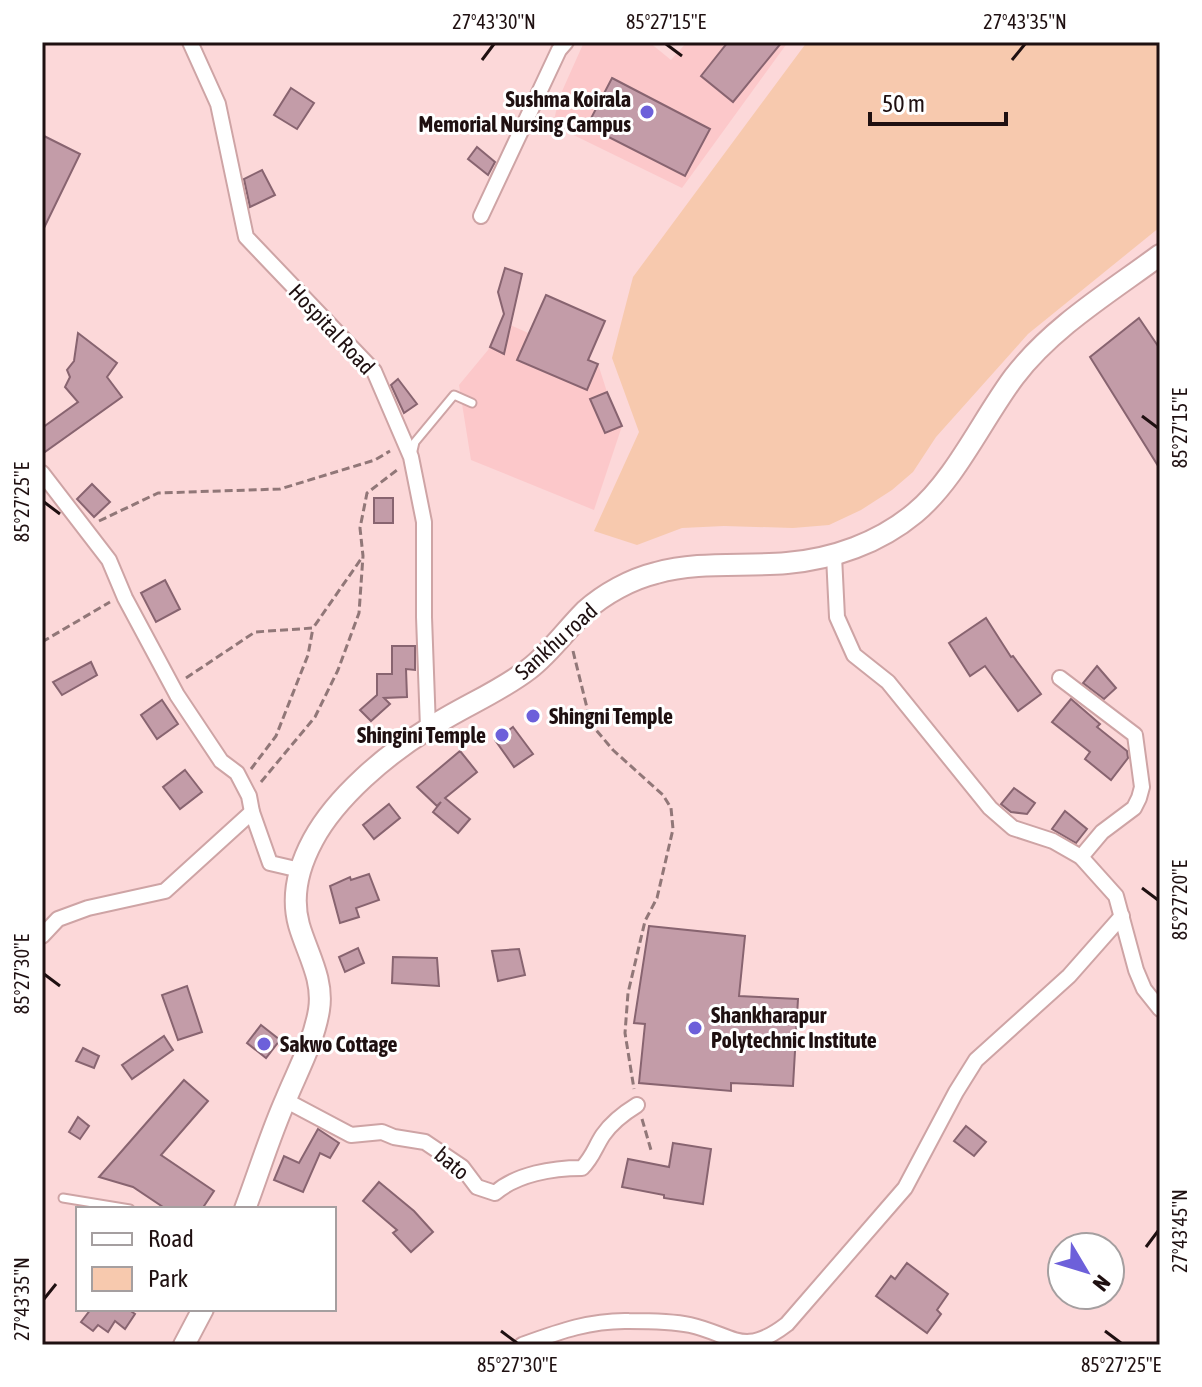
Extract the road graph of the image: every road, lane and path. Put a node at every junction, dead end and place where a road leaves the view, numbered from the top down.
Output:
1 (190, 42) edge
2 (566, 42) edge
3 (481, 216) dead end
4 (1160, 255) edge
5 (472, 403) dead end
6 (403, 442) junction
7 (411, 457) junction
8 (42, 473) edge
9 (85, 528) junction
10 (363, 556) junction
11 (834, 556) junction
12 (125, 598) junction
13 (313, 628) junction
14 (564, 634) junction
15 (42, 642) edge
16 (1060, 678) dead end
17 (177, 695) junction
18 (428, 728) junction
19 (237, 773) junction
20 (249, 796) junction
21 (252, 812) junction
22 (1081, 857) junction
23 (300, 870) junction
24 (1122, 916) junction
25 (42, 936) edge
26 (1160, 1009) edge
27 (285, 1100) junction
28 (637, 1105) junction
29 (651, 1150) dead end
30 (63, 1198) dead end
31 (118, 1207) edge
32 (246, 1207) edge
33 (202, 1311) edge
34 (184, 1345) edge
35 (522, 1345) edge

1 - 6 street, Hospital Road
2 - 3 street
4 - 11 main road, Sankhu road
5 - 7 lane
6 - 7 street, Hospital Road
6 - 9 path
7 - 10 path
7 - 18 street, Hospital Road
8 - 9 street
9 - 12 street
10 - 13 path
10 - 20 path
11 - 14 main road, Sankhu road
11 - 22 street
12 - 15 path
12 - 17 street
13 - 17 path
13 - 19 path
14 - 18 main road, Sankhu road
14 - 28 path
16 - 22 street
17 - 19 street
18 - 23 main road, Sankhu road
19 - 20 street
20 - 21 street
21 - 23 street
21 - 25 street
22 - 24 street
23 - 27 main road, Sankhu road
24 - 26 street
24 - 35 street
27 - 28 street, bato
27 - 32 main road, Sankhu road
28 - 29 path
30 - 31 lane
33 - 34 main road

